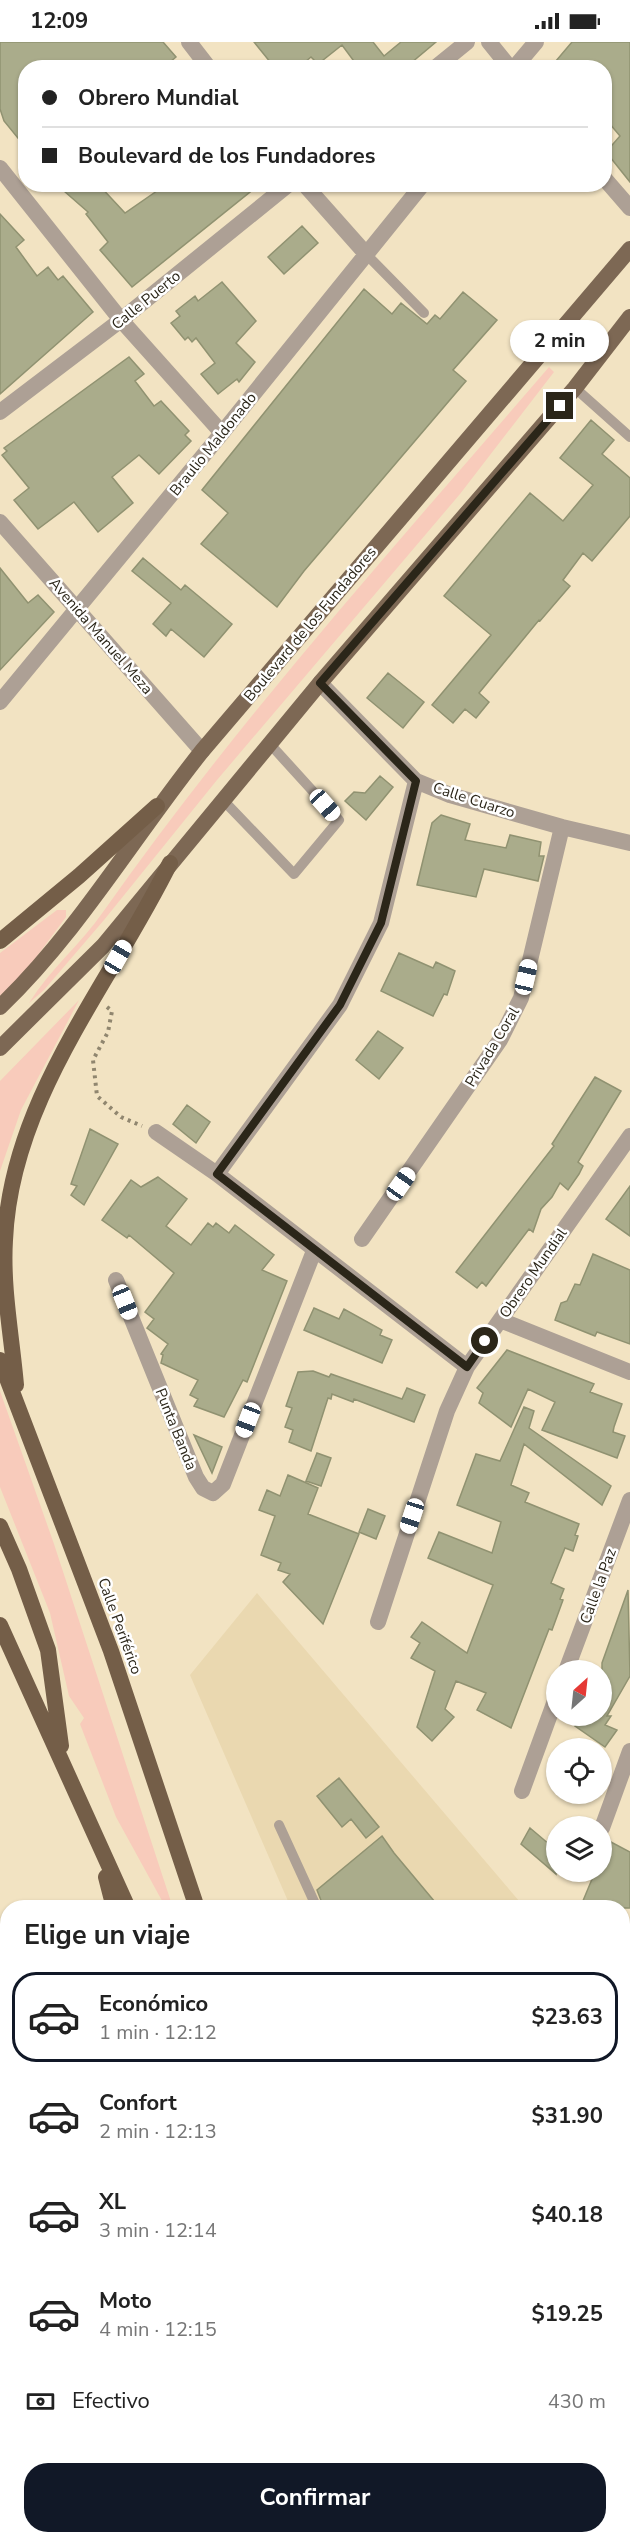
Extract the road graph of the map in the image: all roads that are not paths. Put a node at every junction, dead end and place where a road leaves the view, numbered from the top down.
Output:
1 (189, 42) edge
2 (467, 42) edge
3 (489, 42) edge
4 (536, 42) edge
5 (203, 60) edge
6 (445, 60) edge
7 (504, 60) edge
8 (521, 60) edge
9 (0, 168) edge
10 (612, 187) edge
11 (18, 191) edge
12 (19, 192) edge
13 (280, 192) edge
14 (311, 192) edge
15 (417, 192) edge
16 (630, 208) edge
17 (630, 249) edge
18 (368, 255) junction
19 (424, 313) dead end
20 (630, 318) edge
21 (121, 320) junction
22 (574, 388) junction
23 (0, 412) edge
24 (222, 433) junction
25 (629, 433) edge
26 (0, 522) edge
27 (76, 608) junction
28 (320, 683) junction
29 (0, 702) edge
30 (270, 744) junction
31 (202, 751) junction
32 (416, 781) junction
33 (224, 800) junction
34 (157, 806) junction
35 (562, 827) junction
36 (630, 843) edge
37 (170, 863) junction
38 (0, 940) edge
39 (0, 1007) edge
40 (0, 1048) edge
41 (156, 1132) road end
42 (630, 1136) edge
43 (217, 1174) junction
44 (362, 1239) dead end
45 (314, 1251) junction
46 (116, 1281) dead end
47 (500, 1320) junction
48 (0, 1360) edge
49 (467, 1367) junction
50 (630, 1372) edge
51 (18, 1401) junction
52 (630, 1500) edge
53 (0, 1526) edge
54 (378, 1622) dead end
55 (0, 1625) edge
56 (570, 1660) edge
57 (546, 1725) edge
58 (630, 1751) edge
59 (64, 1765) junction
60 (522, 1791) dead end
61 (606, 1816) edge
62 (91, 1821) junction
63 (279, 1825) dead end
64 (112, 1900) edge
65 (125, 1900) edge
66 (194, 1900) edge
67 (313, 1900) edge

1 - 5 street
2 - 6 street
3 - 7 street
4 - 8 street
9 - 11 street
10 - 16 street
12 - 21 street
13 - 21 street, Calle Puerto
14 - 18 street
15 - 18 street, Braulio Maldonado
17 - 31 main road, Boulevard de los Fundadores
18 - 19 lane
18 - 24 street, Braulio Maldonado
20 - 22 main road
21 - 23 street, Calle Puerto
21 - 24 street
22 - 25 lane
22 - 28 main road
24 - 27 street, Braulio Maldonado
26 - 27 street, Avenida Manuel Meza
27 - 29 street, Braulio Maldonado
27 - 31 street, Avenida Manuel Meza
28 - 30 main road
28 - 32 street, Calle Cuarzo
30 - 33 main road
30 - 33 lane
31 - 34 main road, Boulevard de los Fundadores
32 - 35 street, Calle Cuarzo
32 - 43 street
33 - 37 main road
34 - 38 highway
34 - 39 main road, Boulevard de los Fundadores
35 - 36 street, Calle Cuarzo
35 - 44 street, Privada Coral
37 - 40 main road
37 - 51 highway
41 - 43 street
42 - 47 street, Obrero Mundial
43 - 45 street
45 - 46 street, Punta Banda
45 - 49 street
47 - 49 street, Obrero Mundial
47 - 50 street
48 - 51 highway, Calle Periférico
49 - 54 street, Obrero Mundial
51 - 66 highway, Calle Periférico
52 - 56 street, Calle la Paz
53 - 59 highway
55 - 59 highway
57 - 60 street
58 - 61 street
59 - 62 highway
62 - 64 highway
62 - 65 highway
63 - 67 lane

